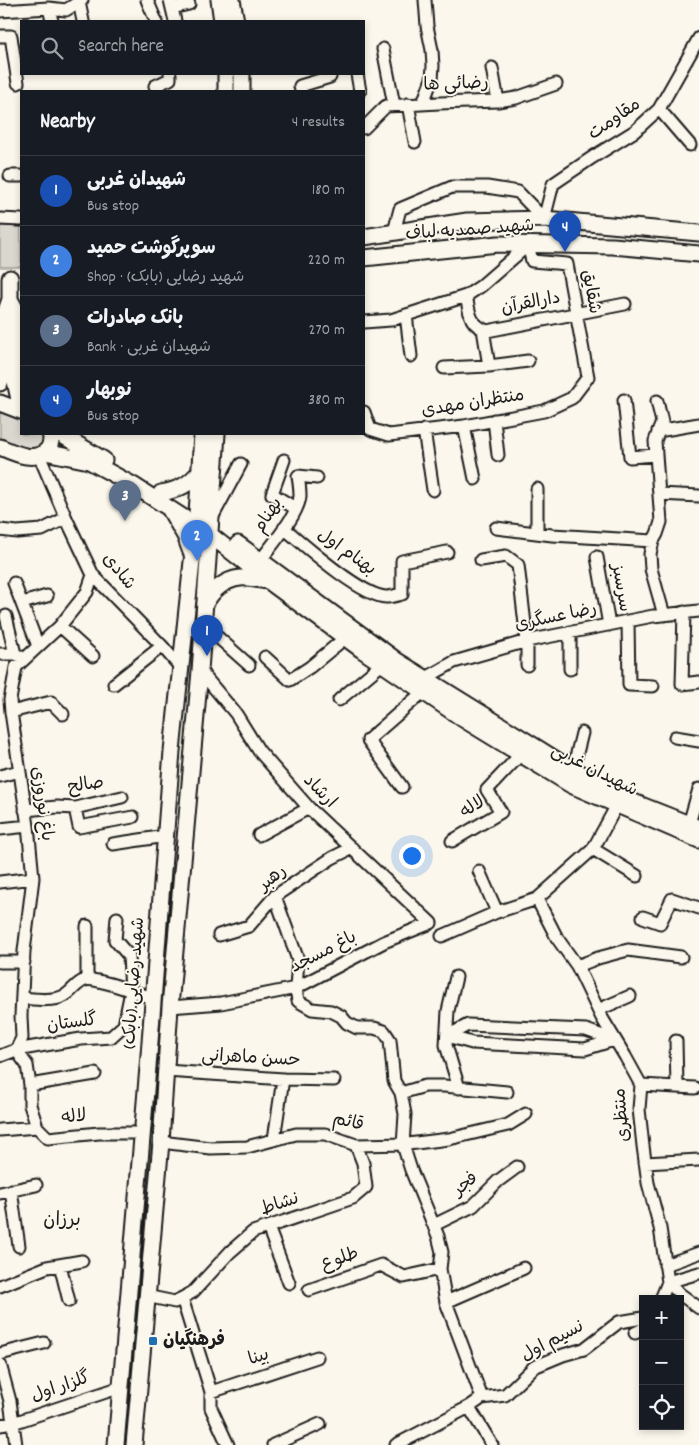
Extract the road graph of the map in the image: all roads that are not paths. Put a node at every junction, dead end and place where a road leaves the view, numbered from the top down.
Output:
1 (147, 0) edge
2 (219, 0) edge
3 (232, 0) edge
4 (425, 0) edge
5 (81, 1) edge
6 (171, 4) edge
7 (189, 4) dead end
8 (49, 8) junction
9 (0, 11) edge
10 (52, 20) edge
11 (84, 20) edge
12 (156, 20) edge
13 (175, 20) edge
14 (222, 20) edge
15 (236, 20) edge
16 (0, 36) edge
17 (699, 38) edge
18 (383, 49) dead end
19 (492, 68) dead end
20 (170, 75) edge
21 (226, 75) edge
22 (242, 75) edge
23 (357, 75) edge
24 (330, 77) dead end
25 (18, 83) dead end
26 (556, 84) dead end
27 (155, 86) dead end
28 (226, 90) edge
29 (242, 90) edge
30 (302, 90) edge
31 (360, 90) edge
32 (498, 101) junction
33 (423, 103) junction
34 (408, 104) junction
35 (394, 105) junction
36 (659, 110) junction
37 (365, 124) edge
38 (414, 142) dead end
39 (690, 145) dead end
40 (0, 219) edge
41 (544, 219) junction
42 (20, 220) edge
43 (394, 232) junction
44 (699, 233) edge
45 (365, 237) edge
46 (528, 244) junction
47 (699, 254) edge
48 (365, 258) edge
49 (11, 278) edge
50 (466, 296) junction
51 (10, 298) edge
52 (625, 304) dead end
53 (576, 313) junction
54 (406, 315) junction
55 (365, 322) edge
56 (483, 329) junction
57 (411, 356) dead end
58 (528, 361) dead end
59 (489, 366) junction
60 (444, 368) dead end
61 (588, 377) joint
62 (18, 380) edge
63 (0, 384) edge
64 (20, 400) edge
65 (624, 400) dead end
66 (658, 400) dead end
67 (0, 403) edge
68 (20, 410) edge
69 (365, 415) edge
70 (494, 420) junction
71 (699, 424) edge
72 (464, 426) junction
73 (424, 430) junction
74 (658, 431) junction
75 (50, 435) edge
76 (62, 435) edge
77 (202, 435) edge
78 (217, 435) edge
79 (0, 447) edge
80 (42, 453) junction
81 (498, 455) dead end
82 (655, 455) junction
83 (284, 460) dead end
84 (241, 464) dead end
85 (200, 471) junction
86 (317, 478) dead end
87 (475, 479) dead end
88 (537, 489) dead end
89 (433, 490) dead end
90 (161, 493) junction
91 (659, 494) junction
92 (699, 496) edge
93 (168, 507) junction
94 (295, 508) junction
95 (66, 518) junction
96 (203, 524) junction
97 (284, 528) junction
98 (496, 528) dead end
99 (0, 530) edge
100 (537, 533) junction
101 (652, 541) junction
102 (447, 552) dead end
103 (192, 556) junction
104 (597, 557) dead end
105 (481, 560) dead end
106 (260, 561) junction
107 (93, 575) junction
108 (268, 581) junction
109 (14, 582) dead end
110 (47, 596) dead end
111 (22, 603) junction
112 (204, 605) junction
113 (699, 611) edge
114 (684, 612) junction
115 (664, 615) junction
116 (6, 616) dead end
117 (628, 621) junction
118 (203, 624) junction
119 (609, 624) junction
120 (60, 626) junction
121 (570, 632) junction
122 (345, 638) junction
123 (528, 641) junction
124 (38, 646) junction
125 (162, 646) junction
126 (0, 654) edge
127 (20, 656) junction
128 (93, 656) dead end
129 (265, 657) dead end
130 (382, 664) junction
131 (249, 665) dead end
132 (527, 665) dead end
133 (181, 668) junction
134 (570, 669) dead end
135 (200, 671) junction
136 (699, 682) edge
137 (114, 684) dead end
138 (424, 685) junction
139 (653, 686) dead end
140 (339, 700) dead end
141 (11, 712) junction
142 (63, 714) dead end
143 (582, 733) dead end
144 (502, 735) junction
145 (675, 737) dead end
146 (699, 741) edge
147 (521, 754) junction
148 (573, 769) junction
149 (19, 771) junction
150 (0, 776) edge
151 (402, 787) dead end
152 (699, 789) edge
153 (122, 797) dead end
154 (617, 805) junction
155 (76, 808) junction
156 (309, 808) junction
157 (25, 810) junction
158 (133, 817) dead end
159 (28, 826) junction
160 (694, 826) edge
161 (0, 829) edge
162 (166, 836) junction
163 (259, 836) dead end
164 (699, 840) edge
165 (452, 841) dead end
166 (113, 844) dead end
167 (352, 848) junction
168 (593, 848) junction
169 (479, 871) dead end
170 (637, 876) dead end
171 (34, 878) junction
172 (0, 882) edge
173 (275, 896) junction
174 (537, 899) junction
175 (699, 908) edge
176 (497, 912) junction
177 (643, 917) dead end
178 (117, 918) dead end
179 (431, 923) joint
180 (87, 926) dead end
181 (219, 935) dead end
182 (442, 936) dead end
183 (681, 957) dead end
184 (0, 962) edge
185 (24, 962) junction
186 (577, 966) junction
187 (456, 977) dead end
188 (87, 979) junction
189 (296, 988) junction
190 (131, 991) junction
191 (630, 996) dead end
192 (22, 998) junction
193 (152, 998) junction
194 (170, 1007) junction
195 (598, 1010) junction
196 (447, 1036) junction
197 (614, 1040) junction
198 (676, 1040) dead end
199 (16, 1050) junction
200 (149, 1055) junction
201 (0, 1056) edge
202 (166, 1056) junction
203 (166, 1071) junction
204 (96, 1074) dead end
205 (284, 1079) junction
206 (334, 1080) dead end
207 (30, 1085) junction
208 (640, 1085) junction
209 (677, 1087) junction
210 (459, 1088) junction
211 (695, 1088) dead end
212 (507, 1092) dead end
213 (401, 1093) junction
214 (526, 1114) dead end
215 (37, 1127) junction
216 (0, 1130) edge
217 (141, 1133) junction
218 (274, 1139) junction
219 (161, 1142) junction
220 (403, 1144) junction
221 (356, 1145) junction
222 (699, 1160) edge
223 (645, 1163) junction
224 (517, 1167) dead end
225 (36, 1185) dead end
226 (6, 1192) edge
227 (434, 1225) junction
228 (268, 1227) junction
229 (19, 1246) dead end
230 (699, 1253) edge
231 (82, 1261) dead end
232 (60, 1265) junction
233 (665, 1265) junction
234 (524, 1268) dead end
235 (440, 1269) junction
236 (699, 1273) edge
237 (668, 1282) junction
238 (289, 1283) dead end
239 (0, 1286) edge
240 (309, 1290) dead end
241 (663, 1295) edge
242 (677, 1295) edge
243 (146, 1296) junction
244 (182, 1298) junction
245 (684, 1299) edge
246 (69, 1301) dead end
247 (446, 1302) junction
248 (698, 1305) edge
249 (639, 1319) edge
250 (44, 1343) dead end
251 (0, 1354) edge
252 (317, 1357) dead end
253 (0, 1364) edge
254 (121, 1387) junction
255 (211, 1392) junction
256 (482, 1398) junction
257 (469, 1407) junction
258 (13, 1423) junction
259 (320, 1424) dead end
260 (0, 1425) edge
261 (16, 1445) edge
262 (116, 1445) edge
263 (134, 1445) edge
264 (228, 1445) edge
265 (273, 1445) edge
266 (396, 1445) edge
267 (492, 1445) edge

1 - 12 street
2 - 14 main road
3 - 15 main road
4 - 33 street
5 - 8 street
5 - 11 street
6 - 7 street
6 - 13 street
8 - 9 street
8 - 10 street
16 - 25 street
17 - 36 street, مقاومت
18 - 35 street
19 - 32 street
20 - 27 street
21 - 28 main road
22 - 29 main road
23 - 31 street
24 - 30 street
26 - 32 street, رضائی ها
32 - 33 street, رضائی ها
33 - 34 street, رضائی ها
34 - 35 street, رضائی ها
34 - 38 street
35 - 37 street, رضائی ها
36 - 39 street
36 - 41 street, مقاومت
40 - 42 street
41 - 43 main road, شهید صمدیه لباف
41 - 43 street
41 - 44 main road, شهید صمدیه لباف
43 - 45 main road, شهید صمدیه لباف
46 - 47 main road, شهید صمدیه لباف
46 - 48 main road, شهید صمدیه لباف
46 - 50 street
46 - 53 street, شقایق
49 - 51 main road
50 - 54 street
50 - 56 street, دارالقرآن
51 - 62 main road
51 - 63 main road
52 - 53 street, دارالقرآن
53 - 56 street, دارالقرآن
53 - 61 street, شقایق
54 - 55 street
54 - 57 street
56 - 59 street
58 - 59 street
59 - 60 street
61 - 70 street, منتظران مهدی
62 - 64 main road
65 - 82 street
66 - 74 street
67 - 68 main road
69 - 73 street, منتظران مهدی
70 - 72 street, منتظران مهدی
70 - 81 street
71 - 74 street
72 - 73 street, منتظران مهدی
72 - 87 street
73 - 89 street
74 - 82 street
75 - 80 main road
76 - 90 main road, شهیدان غربی
77 - 85 main road
78 - 96 main road
79 - 80 main road, شهیدان غربی
80 - 93 main road, شهیدان غربی
80 - 95 street, شادی
82 - 91 street
83 - 94 street
84 - 96 street
85 - 90 main road
85 - 96 main road
86 - 94 street, بهنام
88 - 100 street
90 - 96 main road, شهیدان غربی
91 - 92 street
91 - 101 street
93 - 96 main road, شهیدان غربی
93 - 103 main road
94 - 97 street, بهنام
95 - 99 street
95 - 107 street, شادی
96 - 103 main road, شهید رضایی (بابک)
96 - 106 main road, شهیدان غربی
96 - 108 main road, شهیدان غربی
96 - 112 main road, شهید رضایی (بابک)
97 - 102 street, بهنام اول
97 - 106 street, بهنام
98 - 100 street
100 - 101 street
101 - 115 street
103 - 133 main road, شهید رضایی (بابک)
104 - 119 street, سرسبز
105 - 123 street
106 - 138 main road, شهیدان غربی
107 - 120 street, باغ نوروزی
107 - 125 street, شادی
108 - 112 main road
108 - 122 main road, شهیدان غربی
109 - 111 street
110 - 111 street
111 - 124 street
112 - 118 main road, شهید رضایی (بابک)
113 - 114 street, رضا عسگری
114 - 115 street, رضا عسگری
114 - 136 street
115 - 117 street, رضا عسگری
116 - 127 street
117 - 119 street, رضا عسگری
117 - 139 street
118 - 131 street
118 - 135 main road, شهید رضایی (بابک)
119 - 121 street, رضا عسگری
120 - 124 street, باغ نوروزی
120 - 128 street
121 - 123 street, رضا عسگری
121 - 134 street
122 - 129 street
122 - 130 main road, شهیدان غربی
123 - 132 street
123 - 138 street, رضا عسگری
124 - 127 street, باغ نوروزی
125 - 133 street, شادی
125 - 137 street
126 - 127 street
127 - 141 street, باغ نوروزی
130 - 138 main road, شهیدان غربی
130 - 140 street
133 - 162 main road, شهید رضایی (بابک)
135 - 156 street, ارشاد
135 - 194 main road, شهید رضایی (بابک)
138 - 144 main road, شهیدان غربی
138 - 151 street, رضا عسگری
141 - 142 street
141 - 149 street, باغ نوروزی
143 - 148 street
144 - 147 main road, شهیدان غربی
144 - 148 main road, شهیدان غربی
145 - 146 street
147 - 154 main road, شهیدان غربی
147 - 165 street, لاله
148 - 160 main road, شهیدان غربی
149 - 150 street
149 - 157 street, باغ نوروزی
152 - 160 street
153 - 155 street, صالح
154 - 164 main road, شهیدان غربی
154 - 168 street
155 - 157 street, صالح
155 - 158 street
156 - 163 street
156 - 167 street, ارشاد
157 - 159 street, باغ نوروزی
159 - 161 street
159 - 171 street, باغ نوروزی
162 - 166 street
162 - 193 main road, شهید رضایی (بابک)
167 - 173 street, رهبر
167 - 179 street, ارشاد
168 - 170 street
168 - 174 street
169 - 176 street
171 - 172 street
171 - 185 street, باغ نوروزی
173 - 181 street, رهبر
173 - 189 street
174 - 176 street
174 - 186 street, منتظری
175 - 177 street
176 - 182 street
178 - 190 street, گلستان
179 - 189 street, باغ مسجد
180 - 188 street
183 - 186 street
184 - 185 street
185 - 192 street, باغ نوروزی
186 - 195 street, منتظری
187 - 196 street
188 - 190 street
188 - 192 street
189 - 194 street, باغ مسجد
189 - 213 street
190 - 193 street
190 - 199 street, گلستان
191 - 195 street
192 - 199 street, باغ نوروزی
193 - 200 main road, شهید رضایی (بابک)
194 - 202 main road, شهید رضایی (بابک)
195 - 197 street, منتظری
196 - 197 street
196 - 197 street
196 - 210 street
197 - 208 street, منتظری
198 - 209 street
199 - 201 street
199 - 207 street, لاله
200 - 202 main road
200 - 217 main road, شهید رضایی (بابک)
202 - 203 main road, شهید رضایی (بابک)
203 - 205 street, حسن ماهرانی
203 - 219 main road, شهید رضایی (بابک)
204 - 207 street
205 - 206 street, حسن ماهرانی
205 - 218 street
207 - 215 street, لاله
208 - 209 street
208 - 223 street, منتظری
209 - 211 street
210 - 212 street
210 - 213 street
213 - 220 street
214 - 220 street, قائم
215 - 216 street
215 - 217 street, لاله
217 - 254 main road, شهید رضایی (بابک)
218 - 219 street, قائم
218 - 221 street, قائم
219 - 243 main road, شهید رضایی (بابک)
220 - 221 street, قائم
220 - 227 street
221 - 228 street, نشاط
222 - 223 street
223 - 233 street, منتظری
224 - 227 street, فجر
225 - 226 street
226 - 229 street
227 - 235 street
228 - 238 street
228 - 244 street, نشاط
230 - 233 street
231 - 232 street
232 - 239 street
232 - 246 street
233 - 237 street, منتظری
234 - 247 street
235 - 240 street, طلوع
235 - 247 street
236 - 237 street
237 - 241 street
237 - 242 street
243 - 244 street
243 - 263 main road, شهید رضایی (بابک)
244 - 255 street
245 - 248 street
247 - 256 street
249 - 256 street, نسیم اول
250 - 251 street
252 - 255 street, بینا
253 - 258 street
254 - 258 street, گلزار اول
254 - 262 main road, شهید رضایی (بابک)
255 - 264 street
256 - 257 street
257 - 266 street
257 - 267 street
258 - 260 street, گلزار اول
258 - 261 street
259 - 265 street

